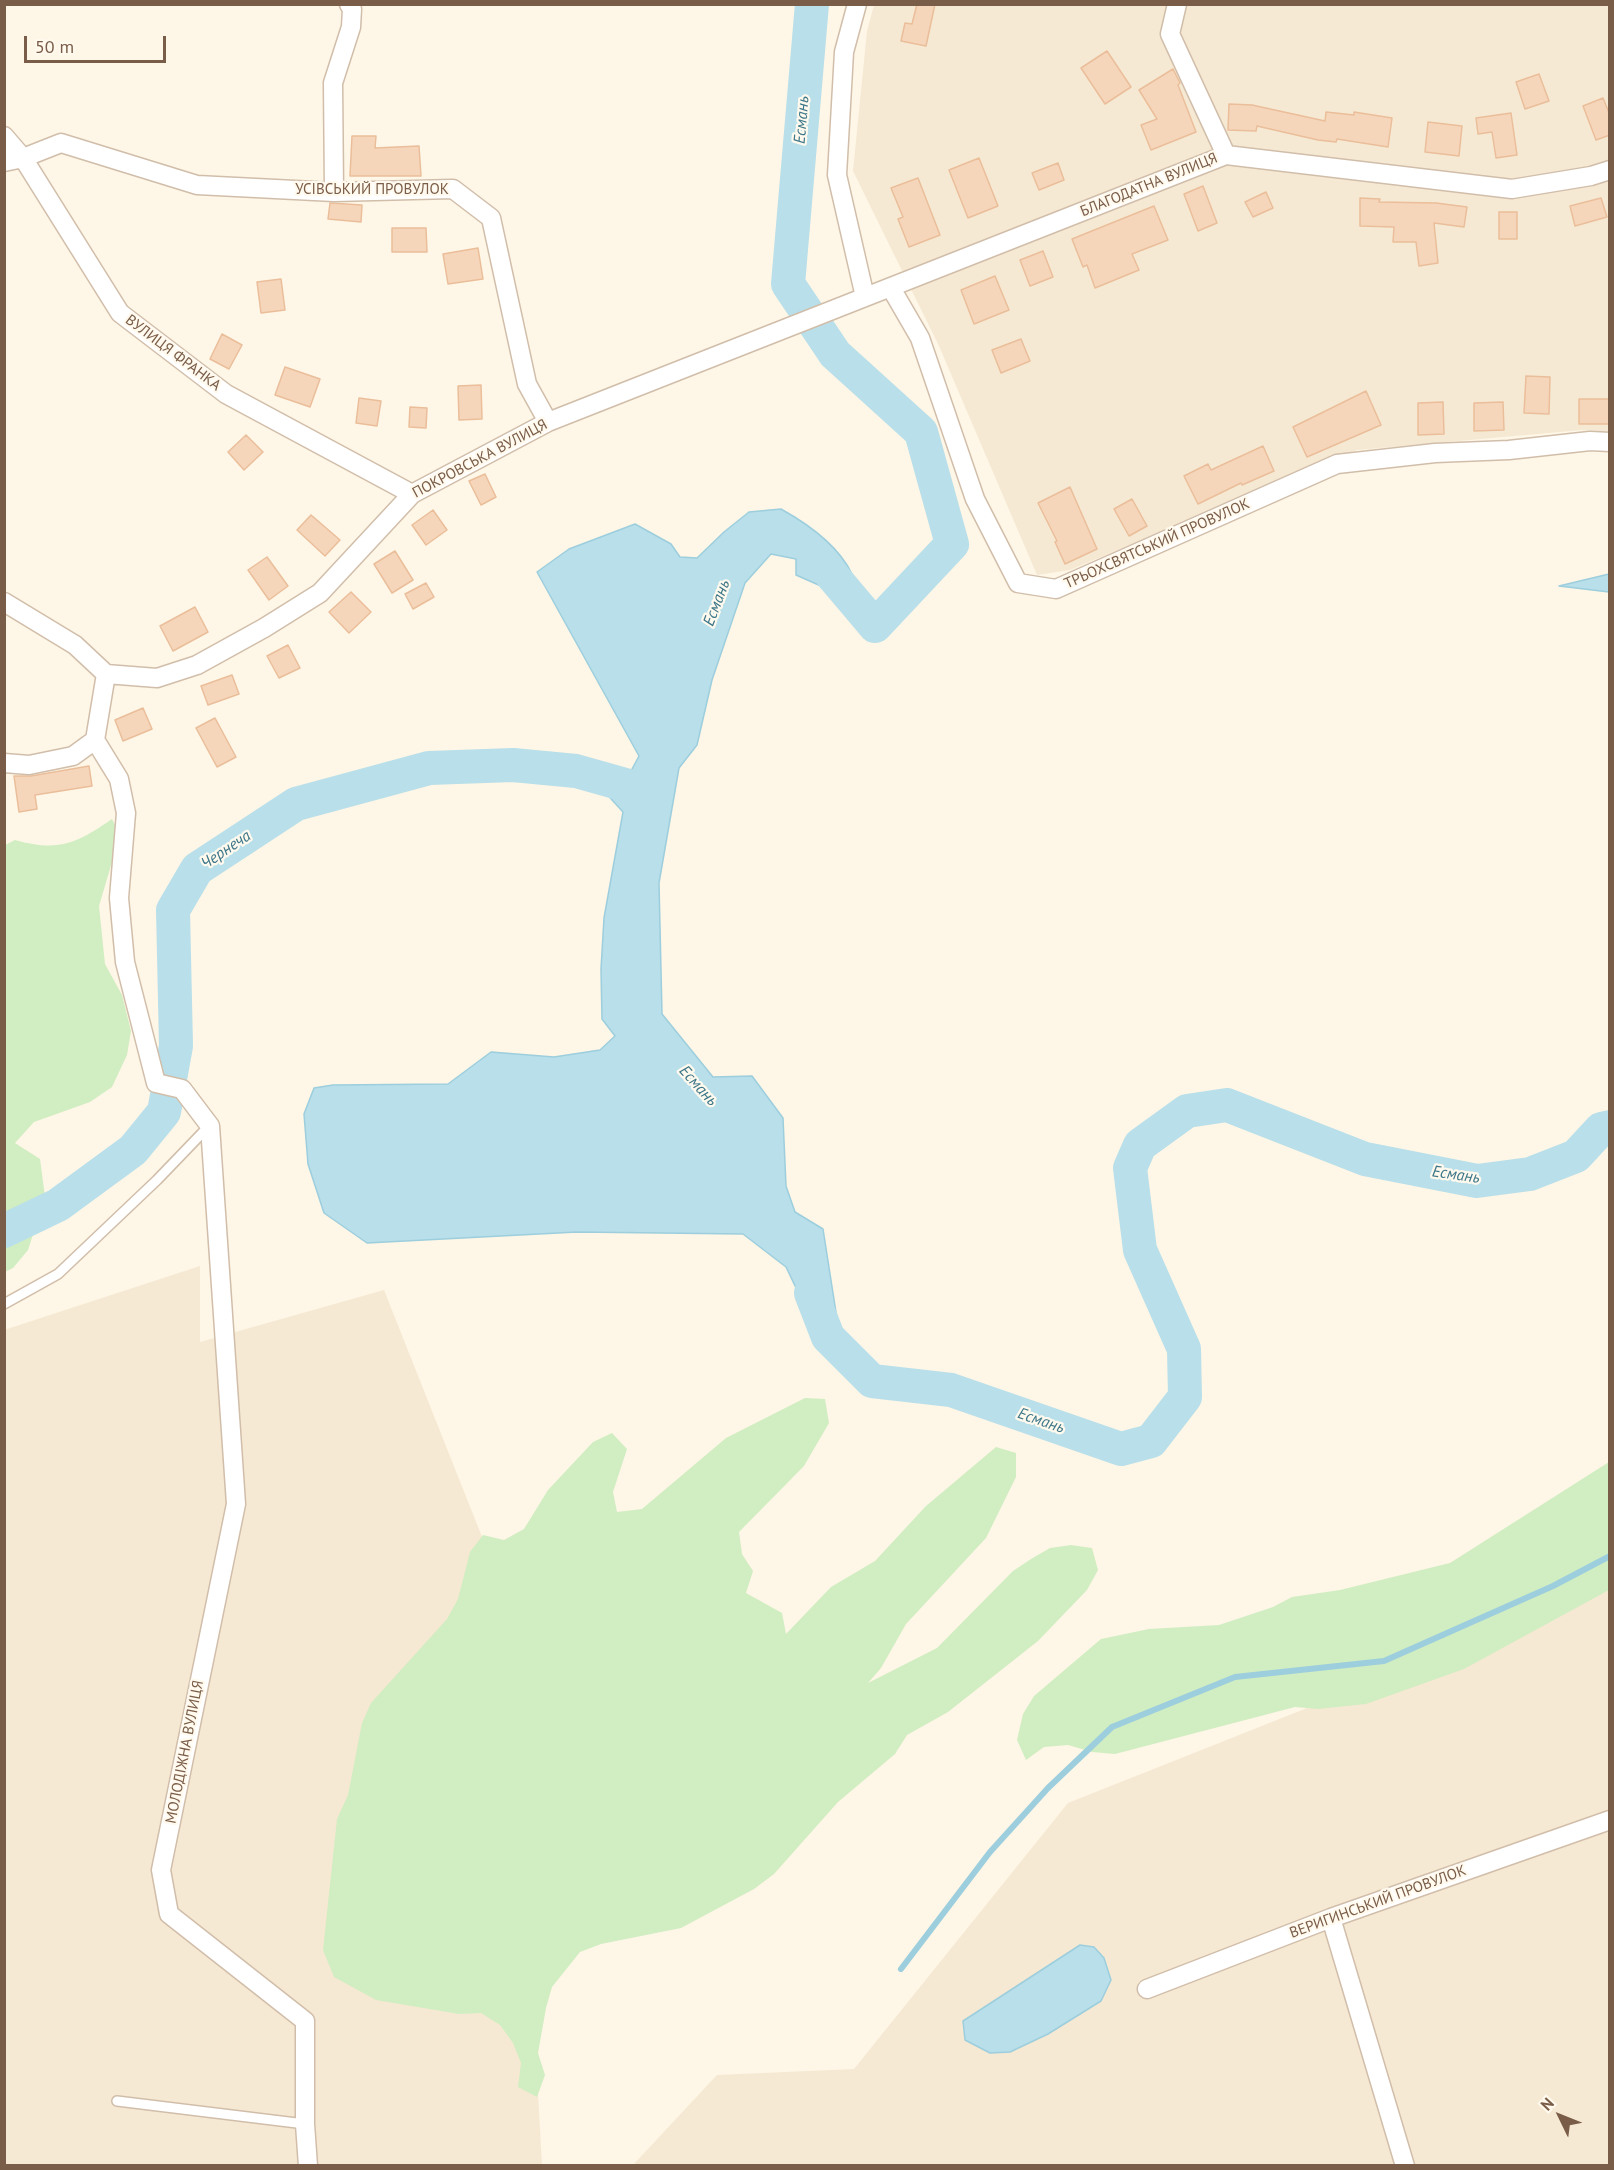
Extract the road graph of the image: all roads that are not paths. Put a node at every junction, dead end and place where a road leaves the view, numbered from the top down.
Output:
1 (349, 4) edge
2 (857, 4) edge
3 (1177, 4) edge
4 (4, 136) edge
5 (1226, 155) junction
6 (23, 158) junction
7 (4, 162) edge
8 (1610, 170) edge
9 (334, 192) junction
10 (891, 288) junction
11 (865, 297) junction
12 (845, 304) joint
13 (548, 422) junction
14 (1610, 442) edge
15 (412, 494) junction
16 (4, 602) edge
17 (106, 674) junction
18 (95, 740) junction
19 (4, 764) edge
20 (210, 1126) junction
21 (4, 1304) edge
22 (1610, 1820) edge
23 (1331, 1918) junction
24 (1147, 1989) dead end
25 (117, 2102) dead end
26 (305, 2124) junction
27 (308, 2166) edge
28 (1405, 2166) edge

1 - 9 street
2 - 11 street
3 - 5 street
4 - 6 street, ВУЛИЦЯ ФРАНКА
5 - 8 street, БЛАГОДАТНА ВУЛИЦЯ
5 - 10 street, БЛАГОДАТНА ВУЛИЦЯ
6 - 7 street, УСІВСЬКИЙ ПРОВУЛОК
6 - 9 street, УСІВСЬКИЙ ПРОВУЛОК
6 - 15 street, ВУЛИЦЯ ФРАНКА
9 - 13 street, УСІВСЬКИЙ ПРОВУЛОК
10 - 11 street, БЛАГОДАТНА ВУЛИЦЯ
10 - 14 street, ТРЬОХСВЯТСЬКИЙ ПРОВУЛОК
11 - 12 street, БЛАГОДАТНА ВУЛИЦЯ
12 - 13 street, ПОКРОВСЬКА ВУЛИЦЯ
13 - 15 street, ПОКРОВСЬКА ВУЛИЦЯ
15 - 17 street, ПОКРОВСЬКА ВУЛИЦЯ
16 - 17 street
17 - 18 street
18 - 19 street
18 - 20 street
20 - 21 lane
20 - 26 street, МОЛОДІЖНА ВУЛИЦЯ
22 - 23 street, ВЕРИГИНСЬКИЙ ПРОВУЛОК
23 - 24 street, ВЕРИГИНСЬКИЙ ПРОВУЛОК
23 - 28 street
25 - 26 lane
26 - 27 street, МОЛОДІЖНА ВУЛИЦЯ

